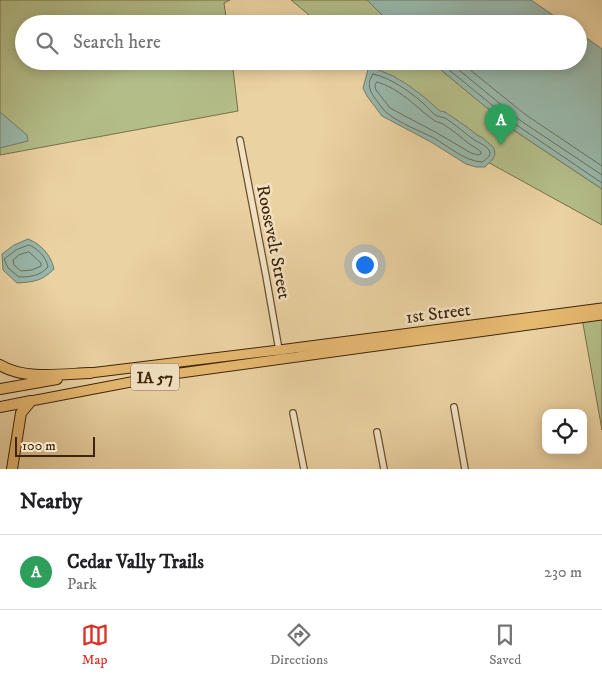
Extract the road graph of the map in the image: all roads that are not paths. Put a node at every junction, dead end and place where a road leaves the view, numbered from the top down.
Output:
1 (240, 140) dead end
2 (602, 308) edge
3 (602, 315) edge
4 (279, 354) junction
5 (0, 365) edge
6 (90, 373) junction
7 (0, 389) edge
8 (31, 400) junction
9 (0, 407) edge
10 (454, 407) dead end
11 (293, 413) dead end
12 (377, 432) dead end
13 (12, 469) edge
14 (304, 469) edge
15 (384, 469) edge
16 (465, 469) edge

1 - 4 street, Roosevelt Street
2 - 4 main road, 1st Street
3 - 4 main road, 1st Street
4 - 6 main road, IA 57
4 - 8 main road, IA 57
5 - 6 highway
6 - 7 highway, IA 57
8 - 9 highway, IA 57
8 - 13 highway
10 - 16 street
11 - 14 street
12 - 15 street

